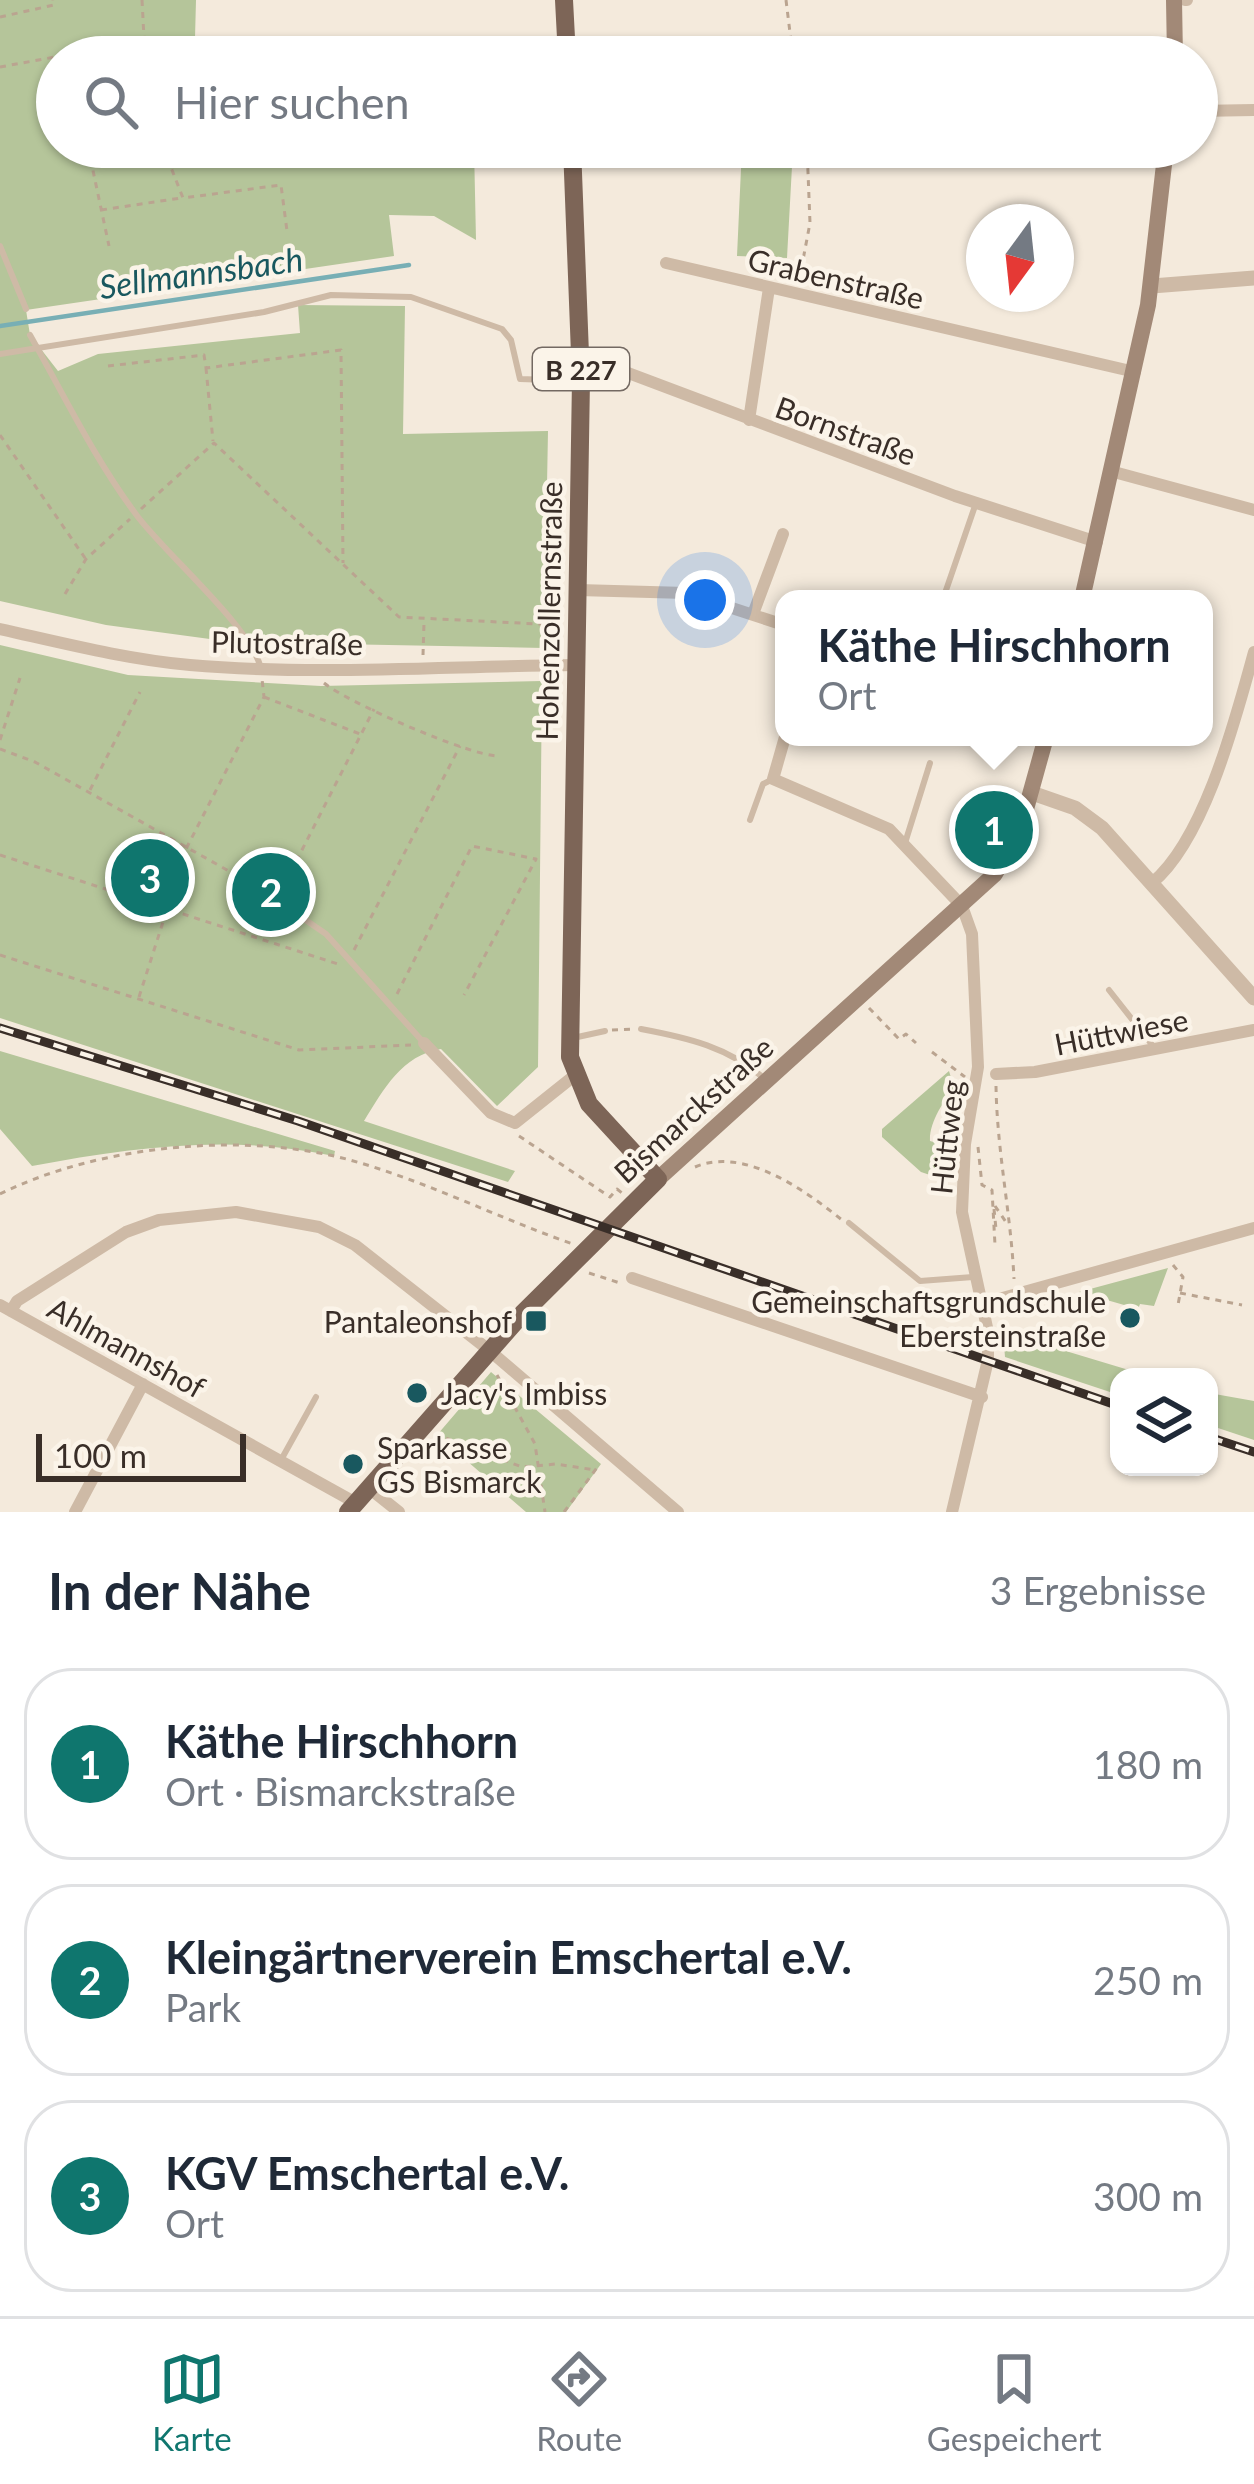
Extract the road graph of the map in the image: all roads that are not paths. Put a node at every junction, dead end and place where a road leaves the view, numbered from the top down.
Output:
1 (563, 0) edge
2 (1174, 0) edge
3 (1186, 0) edge
4 (566, 36) edge
5 (1175, 36) edge
6 (1179, 36) edge
7 (1254, 110) edge
8 (1218, 111) edge
9 (573, 168) edge
10 (1164, 168) edge
11 (0, 246) edge
12 (666, 263) dead end
13 (1254, 278) edge
14 (1152, 286) junction
15 (769, 288) junction
16 (26, 309) dead end
17 (30, 335) dead end
18 (38, 348) junction
19 (0, 354) edge
20 (581, 372) junction
21 (1135, 372) junction
22 (749, 420) junction
23 (1114, 472) junction
24 (976, 503) junction
25 (1254, 510) edge
26 (783, 534) dead end
27 (1097, 542) junction
28 (578, 590) junction
29 (946, 590) edge
30 (1084, 590) edge
31 (752, 614) junction
32 (775, 622) edge
33 (0, 629) edge
34 (1254, 652) edge
35 (576, 665) junction
36 (261, 669) junction
37 (782, 746) edge
38 (1044, 746) edge
39 (930, 763) dead end
40 (773, 779) junction
41 (1032, 793) junction
42 (750, 820) dead end
43 (905, 843) junction
44 (1152, 883) junction
45 (266, 892) road end
46 (962, 906) junction
47 (1108, 990) dead end
48 (1254, 998) edge
49 (640, 1028) road end
50 (1254, 1030) edge
51 (605, 1031) road end
52 (569, 1039) junction
53 (424, 1042) joint
54 (1156, 1049) junction
55 (996, 1074) road end
56 (574, 1076) junction
57 (768, 1081) junction
58 (658, 1180) junction
59 (849, 1223) road end
60 (1254, 1228) edge
61 (973, 1277) junction
62 (632, 1278) road end
63 (981, 1304) junction
64 (5, 1308) edge
65 (492, 1352) junction
66 (143, 1384) junction
67 (316, 1396) dead end
68 (982, 1397) junction
69 (281, 1460) junction
70 (358, 1501) edge
71 (75, 1512) edge
72 (398, 1512) edge
73 (678, 1512) edge
74 (952, 1512) edge

1 - 4 main road
2 - 5 main road
3 - 6 main road
7 - 8 street
9 - 20 main road, Hohenzollernstraße / B 227
10 - 14 main road
11 - 16 lane
12 - 15 street, Grabenstraße
13 - 14 street
14 - 21 main road
15 - 21 street, Grabenstraße
15 - 22 street
17 - 18 lane
18 - 19 lane
18 - 20 lane
18 - 36 lane
20 - 22 street, Bornstraße
20 - 28 main road, Hohenzollernstraße / B 227
21 - 23 main road
22 - 24 street, Bornstraße
23 - 25 street
23 - 27 main road
24 - 27 street, Bornstraße
24 - 29 lane
26 - 31 street
27 - 30 main road
28 - 31 street
28 - 35 main road, Hohenzollernstraße / B 227
31 - 32 street
33 - 36 street, Plutostraße
34 - 44 street
35 - 36 street, Plutostraße
35 - 52 main road, Hohenzollernstraße / B 227
37 - 40 street
38 - 41 main road, Bismarckstraße
39 - 43 lane
40 - 42 lane
40 - 43 street
41 - 44 street
41 - 46 main road, Bismarckstraße
43 - 46 street
44 - 48 street
45 - 53 lane
46 - 57 main road, Bismarckstraße
46 - 61 street, Hüttweg
47 - 54 lane
49 - 57 lane
50 - 54 street, Hüttwiese
51 - 52 lane
52 - 56 main road, Hohenzollernstraße / B 227
53 - 56 street
54 - 55 street, Hüttwiese
56 - 58 main road, Hohenzollernstraße / B 227
57 - 58 main road, Bismarckstraße
58 - 65 main road, Bismarckstraße
59 - 61 lane
60 - 63 street
61 - 63 street, Hüttweg
62 - 68 street
63 - 68 street, Hüttweg
64 - 65 street
64 - 66 street, Ahlmannshof
65 - 70 main road, Bismarckstraße
65 - 73 street
66 - 69 street, Ahlmannshof
66 - 71 street
67 - 69 lane
68 - 74 street, Hüttweg
69 - 70 street, Ahlmannshof
70 - 72 street, Ahlmannshof

